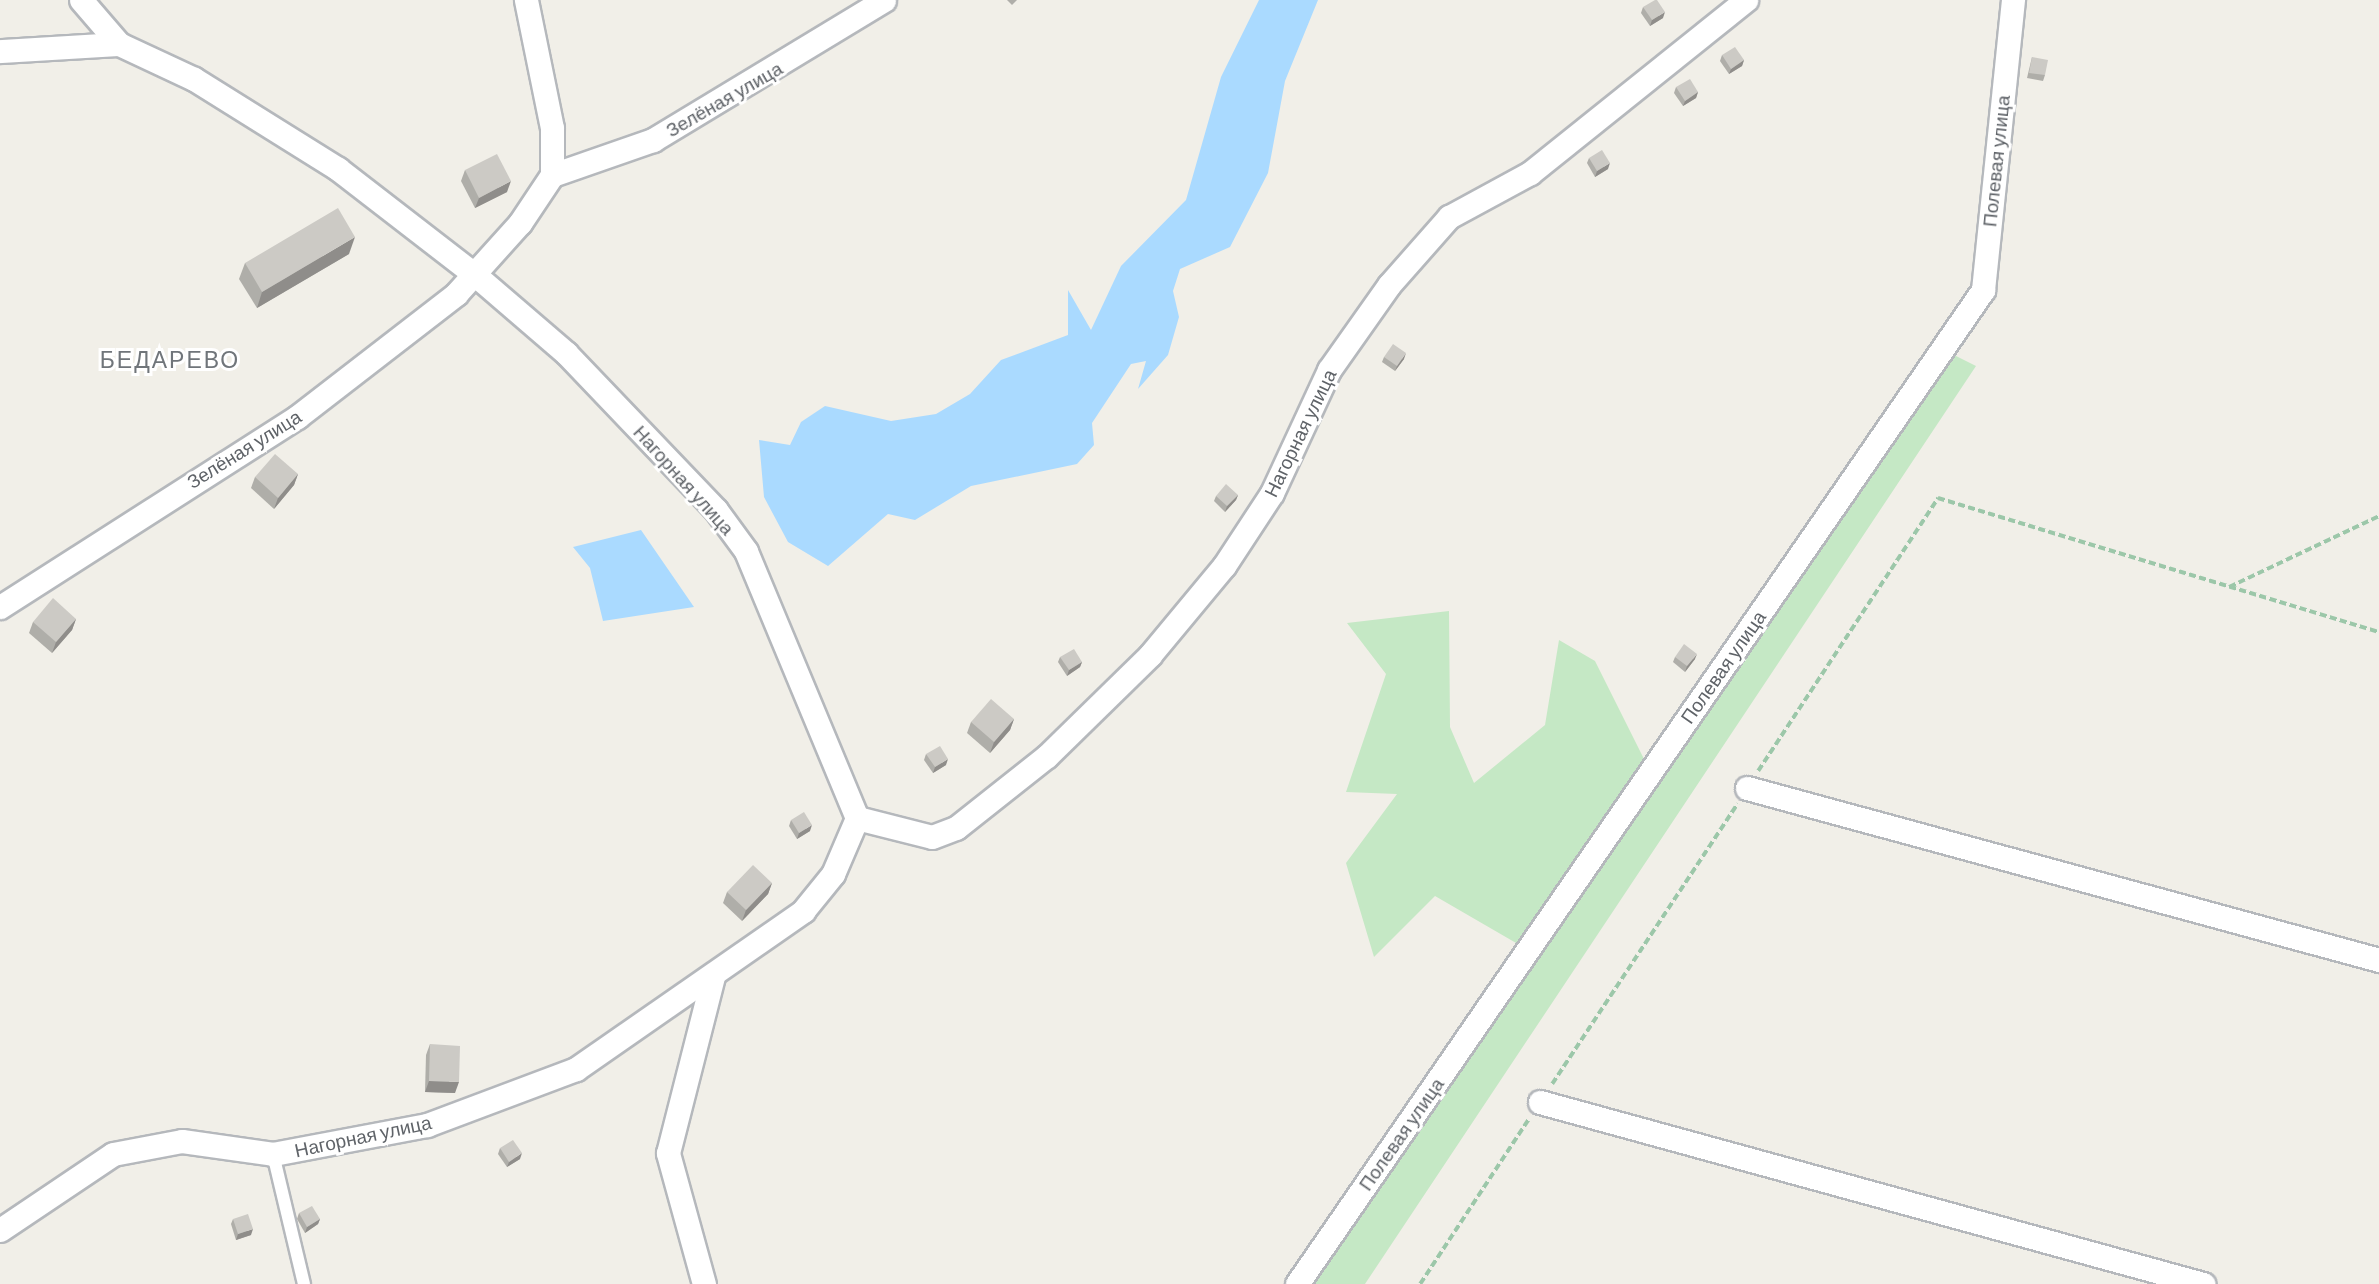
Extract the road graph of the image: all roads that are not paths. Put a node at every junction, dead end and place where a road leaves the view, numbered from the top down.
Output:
1 (81, 0) edge
2 (526, 0) edge
3 (884, 0) edge
4 (1746, 0) edge
5 (2013, 0) edge
6 (119, 44) junction
7 (0, 51) edge
8 (552, 175) junction
9 (474, 274) junction
10 (0, 607) edge
11 (1747, 788) road end
12 (857, 818) junction
13 (2379, 960) edge
14 (713, 975) junction
15 (1540, 1102) road end
16 (273, 1154) junction
17 (0, 1230) edge
18 (304, 1284) edge
19 (704, 1284) edge
20 (1297, 1284) edge
21 (2203, 1284) edge

1 - 6 street
2 - 8 street
3 - 8 street, Зелёная улица
4 - 12 street, Нагорная улица
5 - 20 street, Полевая улица
6 - 7 street
6 - 9 street
8 - 9 street, Зелёная улица
9 - 10 street, Зелёная улица
9 - 12 street, Нагорная улица
11 - 13 street
12 - 14 street, Нагорная улица
14 - 16 street, Нагорная улица
14 - 19 street
15 - 21 street
16 - 17 street, Нагорная улица
16 - 18 lane

